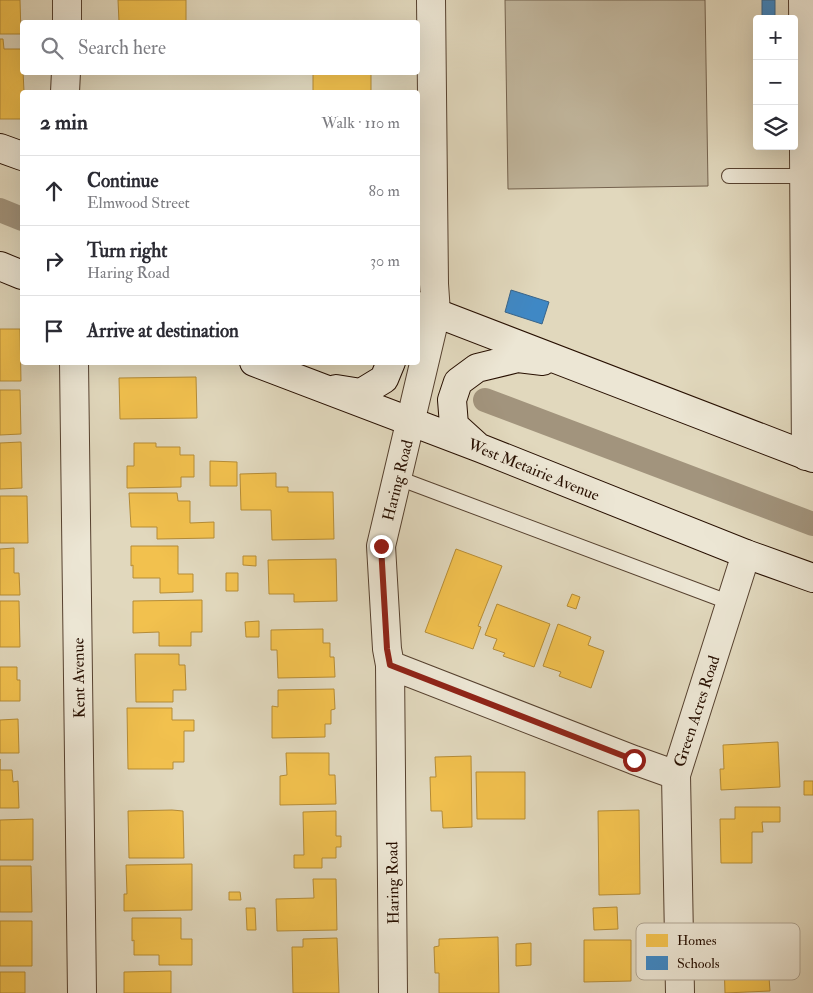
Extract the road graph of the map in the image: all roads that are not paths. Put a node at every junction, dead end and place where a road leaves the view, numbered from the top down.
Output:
1 (67, 0) edge
2 (431, 0) edge
3 (803, 0) edge
4 (67, 20) edge
5 (66, 75) edge
6 (65, 90) edge
7 (0, 148) edge
8 (20, 155) edge
9 (729, 176) dead end
10 (804, 176) junction
11 (0, 266) edge
12 (20, 274) edge
13 (427, 310) edge
14 (420, 359) edge
15 (74, 365) edge
16 (262, 365) edge
17 (390, 365) edge
18 (419, 365) edge
19 (572, 365) junction
20 (319, 387) junction
21 (411, 422) junction
22 (480, 448) junction
23 (809, 457) edge
24 (398, 478) junction
25 (746, 554) junction
26 (813, 578) edge
27 (731, 603) junction
28 (390, 665) junction
29 (676, 775) junction
30 (679, 923) edge
31 (680, 980) edge
32 (82, 993) edge
33 (393, 993) edge
34 (680, 993) edge

1 - 4 street
2 - 13 street, Haring Road
3 - 10 street
5 - 6 street
7 - 8 street
9 - 10 lane
10 - 23 street
11 - 12 street
13 - 14 street, Haring Road
13 - 19 street
15 - 32 street, Kent Avenue
16 - 20 street, West Metairie Avenue
17 - 20 street
18 - 21 street, Haring Road
19 - 22 street
19 - 23 street
20 - 21 street, West Metairie Avenue
21 - 22 street, West Metairie Avenue
21 - 24 street, Haring Road
22 - 25 street, West Metairie Avenue
24 - 27 lane
24 - 28 street, Haring Road
25 - 26 street, West Metairie Avenue
25 - 27 street, Green Acres Road
27 - 29 street, Green Acres Road
28 - 29 street
28 - 33 street, Haring Road
29 - 30 street, Green Acres Road
31 - 34 street, Green Acres Road

